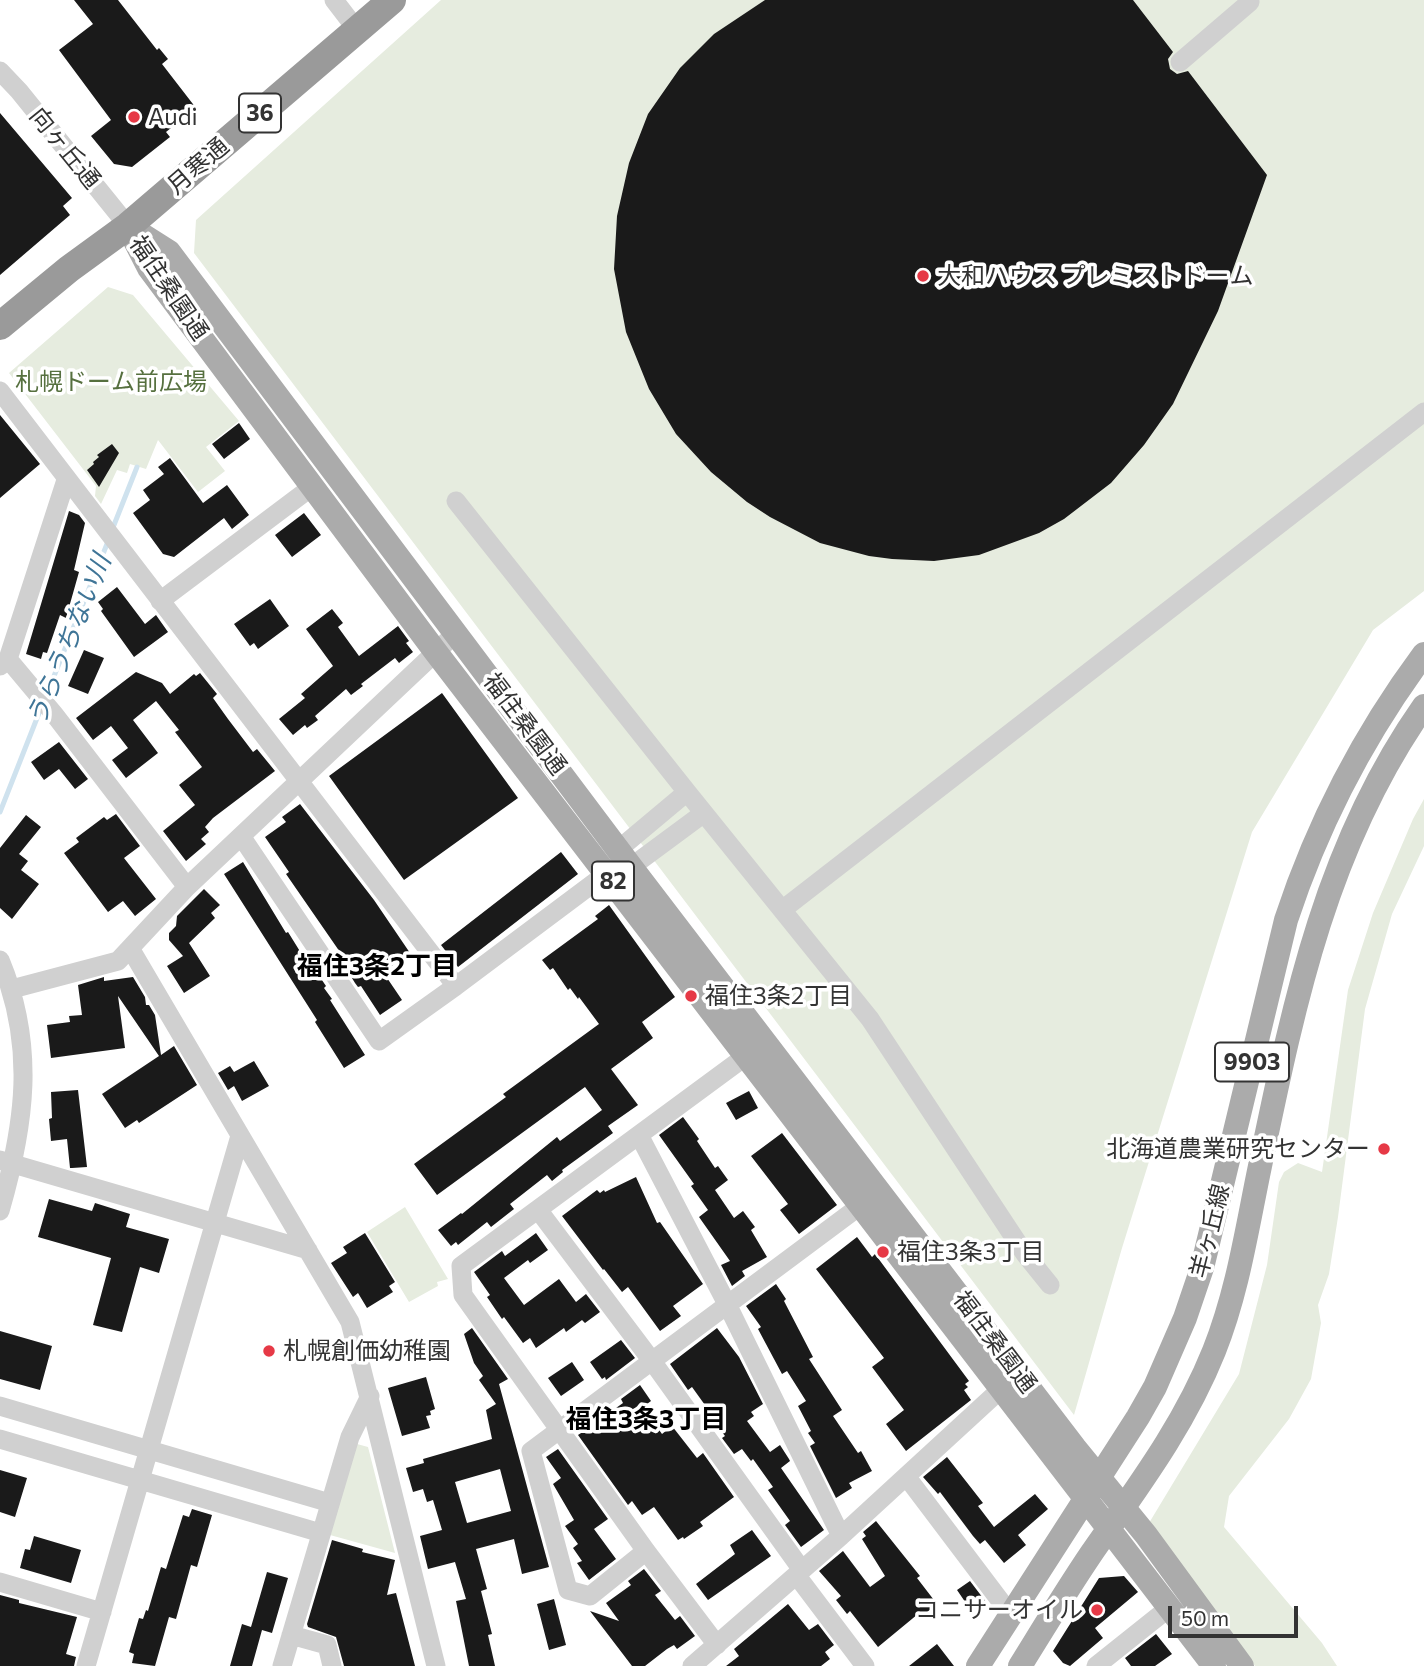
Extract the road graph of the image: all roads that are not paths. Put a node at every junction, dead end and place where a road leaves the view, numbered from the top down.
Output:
1 (334, 0) edge
2 (392, 0) edge
3 (1250, 2) dead end
4 (357, 30) junction
5 (1180, 62) dead end
6 (0, 71) edge
7 (128, 226) junction
8 (0, 327) edge
9 (0, 391) edge
10 (1424, 412) edge
11 (1424, 427) edge
12 (66, 480) junction
13 (313, 486) junction
14 (456, 500) dead end
15 (160, 601) junction
16 (456, 633) junction
17 (435, 651) junction
18 (1424, 654) edge
19 (4, 663) edge
20 (1424, 706) edge
21 (299, 781) junction
22 (687, 792) junction
23 (704, 813) junction
24 (241, 836) junction
25 (621, 862) junction
26 (187, 887) junction
27 (785, 914) junction
28 (130, 948) junction
29 (0, 960) edge
30 (456, 986) junction
31 (12, 989) junction
32 (746, 1056) junction
33 (639, 1135) junction
34 (240, 1136) junction
35 (7, 1162) edge
36 (871, 1198) junction
37 (0, 1211) edge
38 (539, 1211) junction
39 (214, 1223) junction
40 (308, 1250) junction
41 (1050, 1285) dead end
42 (727, 1304) junction
43 (652, 1361) junction
44 (1001, 1389) junction
45 (370, 1396) junction
46 (0, 1406) edge
47 (58, 1423) junction
48 (559, 1429) junction
49 (0, 1439) edge
50 (149, 1450) junction
51 (50, 1453) junction
52 (237, 1476) junction
53 (906, 1476) junction
54 (141, 1480) junction
55 (1093, 1488) junction
56 (330, 1503) junction
57 (228, 1506) junction
58 (1117, 1518) junction
59 (321, 1533) junction
60 (841, 1536) junction
61 (646, 1551) junction
62 (800, 1573) junction
63 (0, 1582) edge
64 (1170, 1607) junction
65 (102, 1612) junction
66 (1011, 1615) junction
67 (291, 1635) junction
68 (715, 1654) edge
69 (86, 1666) edge
70 (282, 1666) edge
71 (332, 1666) edge
72 (436, 1666) edge
73 (692, 1666) edge
74 (866, 1666) edge
75 (978, 1666) edge
76 (1020, 1666) edge
77 (1096, 1666) edge
78 (1214, 1666) edge
79 (1242, 1666) edge

1 - 4 street
2 - 4 highway, 月寒通 / 36
3 - 5 street
4 - 7 highway, 月寒通 / 36
6 - 7 street, 向ヶ丘通
7 - 8 highway, 月寒通 / 36
7 - 13 main road, 福住桑園通 / 82
7 - 16 main road, 福住桑園通 / 82
9 - 12 street
10 - 27 street
11 - 27 street
12 - 15 street
12 - 19 street
13 - 15 street
13 - 17 main road, 福住桑園通 / 82
14 - 22 street
15 - 21 street
16 - 17 street
16 - 25 main road, 福住桑園通 / 82
17 - 21 street
17 - 25 main road, 福住桑園通 / 82
18 - 55 main road, 羊ヶ丘線 / 9903
19 - 26 street
20 - 58 main road, 羊ヶ丘線 / 9903
21 - 24 street
21 - 30 street
22 - 23 street
22 - 25 street
23 - 25 street
23 - 27 street
24 - 26 street
24 - 30 street
25 - 30 street
25 - 32 main road, 福住桑園通 / 82
25 - 36 main road, 福住桑園通 / 82
26 - 28 street
27 - 41 street
28 - 31 street
28 - 34 street
29 - 31 street
31 - 35 street
32 - 33 street
32 - 36 main road, 福住桑園通 / 82
33 - 38 street
33 - 42 street
34 - 39 street
34 - 40 street
35 - 37 street
35 - 39 street
36 - 42 street
36 - 44 main road, 福住桑園通 / 82
36 - 55 main road, 福住桑園通 / 82
38 - 43 street
38 - 48 street
39 - 40 street
39 - 50 street
40 - 45 street
42 - 43 street
42 - 60 street
43 - 48 street
43 - 62 street
44 - 53 street
44 - 55 main road, 福住桑園通 / 82
45 - 56 street
45 - 72 street
46 - 47 street
47 - 50 street
47 - 51 street
48 - 61 street
48 - 61 street
49 - 51 street
50 - 52 street
50 - 54 street
51 - 54 street
52 - 56 street
52 - 57 street
53 - 60 street
53 - 66 street
54 - 57 street
54 - 65 street
55 - 58 main road, 福住桑園通 / 82
55 - 66 main road, 羊ヶ丘線 / 9903
56 - 59 street
57 - 59 street
58 - 64 main road, 福住桑園通 / 82
58 - 76 main road, 羊ヶ丘線 / 9903
58 - 79 main road, 福住桑園通 / 82
59 - 67 street
60 - 62 street
61 - 68 street
62 - 68 street
62 - 74 street
63 - 65 street
64 - 77 street
64 - 78 main road, 福住桑園通 / 82
65 - 69 street
66 - 75 main road, 羊ヶ丘線 / 9903
67 - 70 street
67 - 71 street
68 - 73 street

